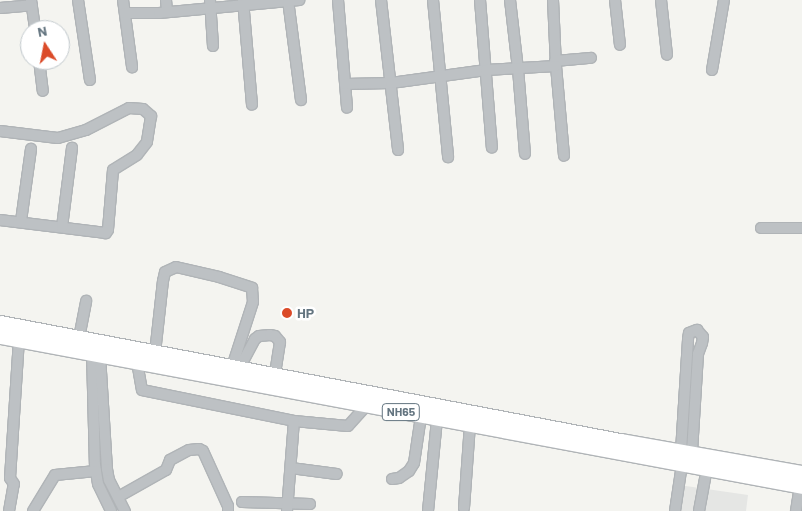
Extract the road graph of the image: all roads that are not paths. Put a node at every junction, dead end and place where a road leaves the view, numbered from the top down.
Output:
1 (78, 0) edge
2 (124, 0) edge
3 (166, 0) edge
4 (288, 0) edge
5 (300, 0) edge
6 (338, 0) edge
7 (382, 0) edge
8 (433, 0) edge
9 (480, 0) edge
10 (510, 0) edge
11 (553, 0) edge
12 (616, 0) edge
13 (661, 0) edge
14 (724, 0) edge
15 (32, 2) edge
16 (243, 3) edge
17 (210, 4) edge
18 (0, 8) edge
19 (167, 12) junction
20 (126, 13) junction
21 (34, 20) edge
22 (620, 45) dead end
23 (213, 46) dead end
24 (667, 55) dead end
25 (591, 58) dead end
26 (555, 63) junction
27 (132, 67) dead end
28 (518, 69) junction
29 (40, 70) edge
30 (486, 70) junction
31 (712, 70) dead end
32 (440, 77) junction
33 (90, 80) dead end
34 (391, 83) junction
35 (346, 84) junction
36 (43, 90) dead end
37 (300, 100) dead end
38 (252, 104) dead end
39 (348, 108) dead end
40 (0, 131) edge
41 (72, 148) dead end
42 (492, 148) dead end
43 (31, 149) dead end
44 (398, 150) dead end
45 (525, 154) dead end
46 (564, 156) dead end
47 (448, 157) dead end
48 (0, 221) edge
49 (21, 221) junction
50 (62, 227) junction
51 (761, 228) dead end
52 (802, 228) edge
53 (86, 301) dead end
54 (0, 323) edge
55 (0, 336) edge
56 (79, 338) junction
57 (19, 339) junction
58 (155, 352) junction
59 (96, 354) junction
60 (137, 362) junction
61 (235, 368) junction
62 (275, 375) junction
63 (367, 405) junction
64 (421, 416) junction
65 (437, 419) junction
66 (294, 421) junction
67 (470, 425) junction
68 (685, 456) junction
69 (291, 468) junction
70 (707, 468) junction
71 (96, 471) junction
72 (337, 474) dead end
73 (5, 477) edge
74 (392, 479) dead end
75 (109, 480) junction
76 (801, 482) edge
77 (98, 484) junction
78 (118, 497) junction
79 (242, 502) dead end
80 (310, 504) dead end
81 (288, 507) edge
82 (464, 508) dead end
83 (9, 511) edge
84 (34, 511) edge
85 (111, 511) edge
86 (125, 511) edge
87 (228, 511) edge
88 (428, 511) edge
89 (675, 511) edge
90 (699, 511) edge
91 (796, 511) edge

1 - 33 street
2 - 20 street
3 - 19 street
4 - 5 street
4 - 16 street
4 - 37 street
6 - 35 street
7 - 34 street
8 - 32 street
9 - 30 street
10 - 28 street
11 - 26 street
12 - 22 street
13 - 24 street
14 - 31 street
15 - 18 street
15 - 21 street
16 - 17 street
16 - 38 street
17 - 19 street
17 - 23 street
19 - 20 street
20 - 27 street
25 - 26 street
26 - 28 street
26 - 46 street
28 - 30 street
28 - 45 street
29 - 36 street
30 - 32 street
30 - 42 street
32 - 34 street
32 - 47 street
34 - 35 street
34 - 44 street
35 - 39 street
40 - 50 street
41 - 50 street
43 - 49 street
48 - 49 street
49 - 50 street
51 - 52 street
53 - 56 street
54 - 56 highway, NH65
55 - 57 highway, NH65
56 - 58 highway, NH65
57 - 59 highway, NH65
57 - 73 street
58 - 61 highway, NH65
58 - 61 street
59 - 60 highway, NH65
59 - 71 street
59 - 75 street
60 - 63 highway, NH65
60 - 66 street
61 - 62 highway, NH65
61 - 62 street
62 - 68 highway, NH65
63 - 64 highway, NH65
63 - 66 street
64 - 65 highway, NH65
64 - 74 street
65 - 67 highway, NH65
65 - 88 street
66 - 69 street
67 - 68 highway, NH65
67 - 82 street
68 - 68 street
68 - 70 highway, NH65
68 - 76 highway, NH65
68 - 89 street
69 - 72 street
69 - 81 street
70 - 76 highway, NH65
70 - 90 street
71 - 77 street
71 - 84 street
73 - 83 street
75 - 77 street
75 - 78 street
76 - 91 street
77 - 85 street
78 - 86 street
78 - 87 street
79 - 81 street
80 - 81 street

